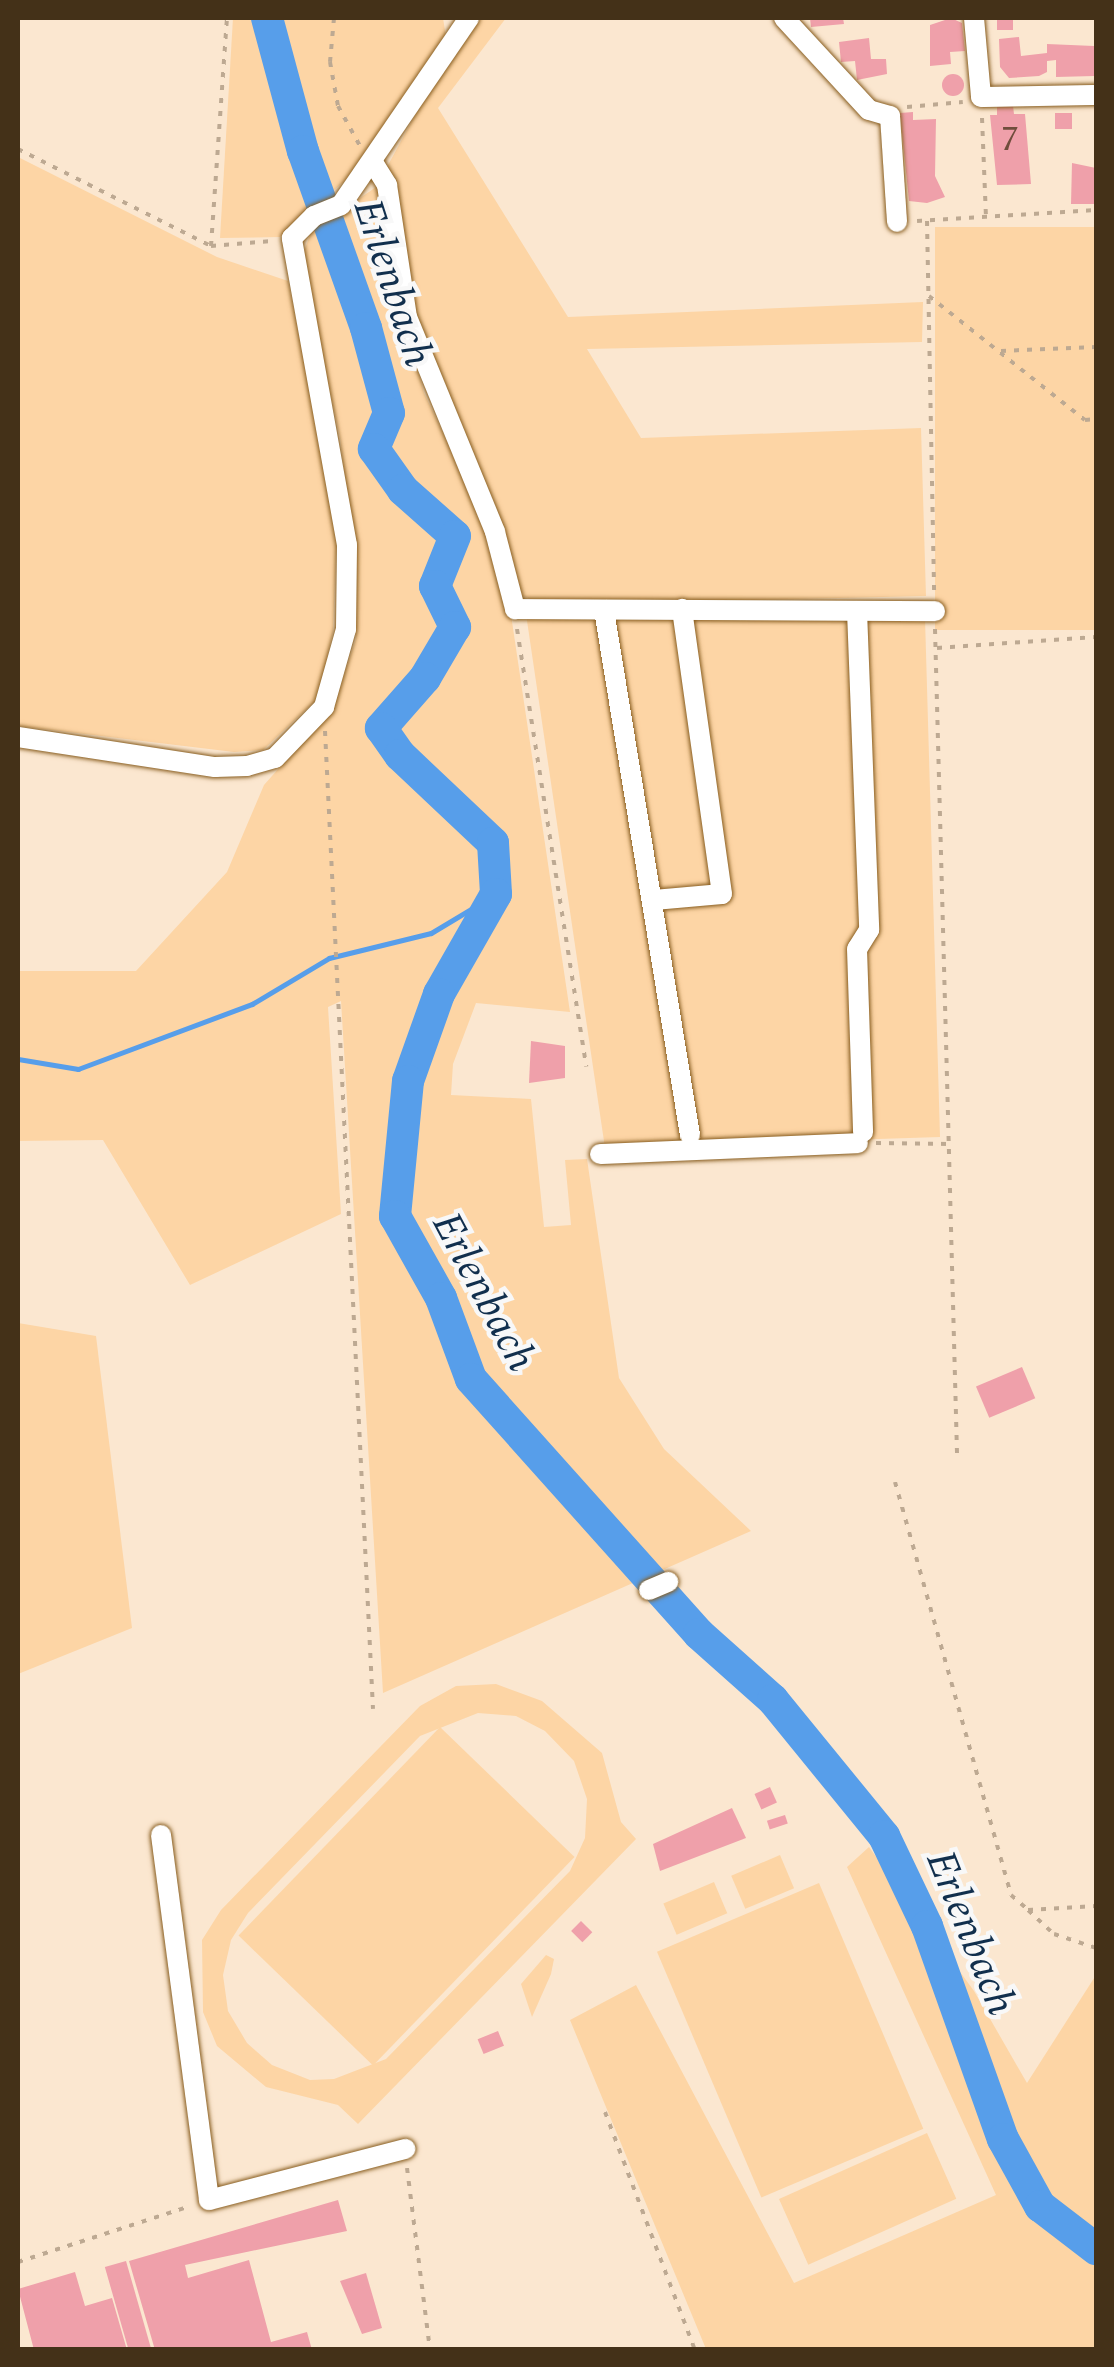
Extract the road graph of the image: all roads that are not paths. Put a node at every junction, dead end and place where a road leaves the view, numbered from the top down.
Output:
1 (469, 18) edge
2 (784, 18) edge
3 (974, 18) edge
4 (1096, 95) edge
5 (374, 164) junction
6 (896, 222) road end
7 (682, 609) junction
8 (604, 610) junction
9 (857, 610) junction
10 (935, 611) road end
11 (18, 737) edge
12 (654, 900) junction
13 (690, 1135) dead end
14 (600, 1154) dead end
15 (161, 1835) dead end
16 (404, 2149) road end

1 - 5 street
2 - 6 street
3 - 4 street
5 - 8 street
5 - 11 street
7 - 8 street
7 - 9 street
7 - 12 street
8 - 12 street
9 - 10 street
9 - 14 street
12 - 13 street
15 - 16 street

